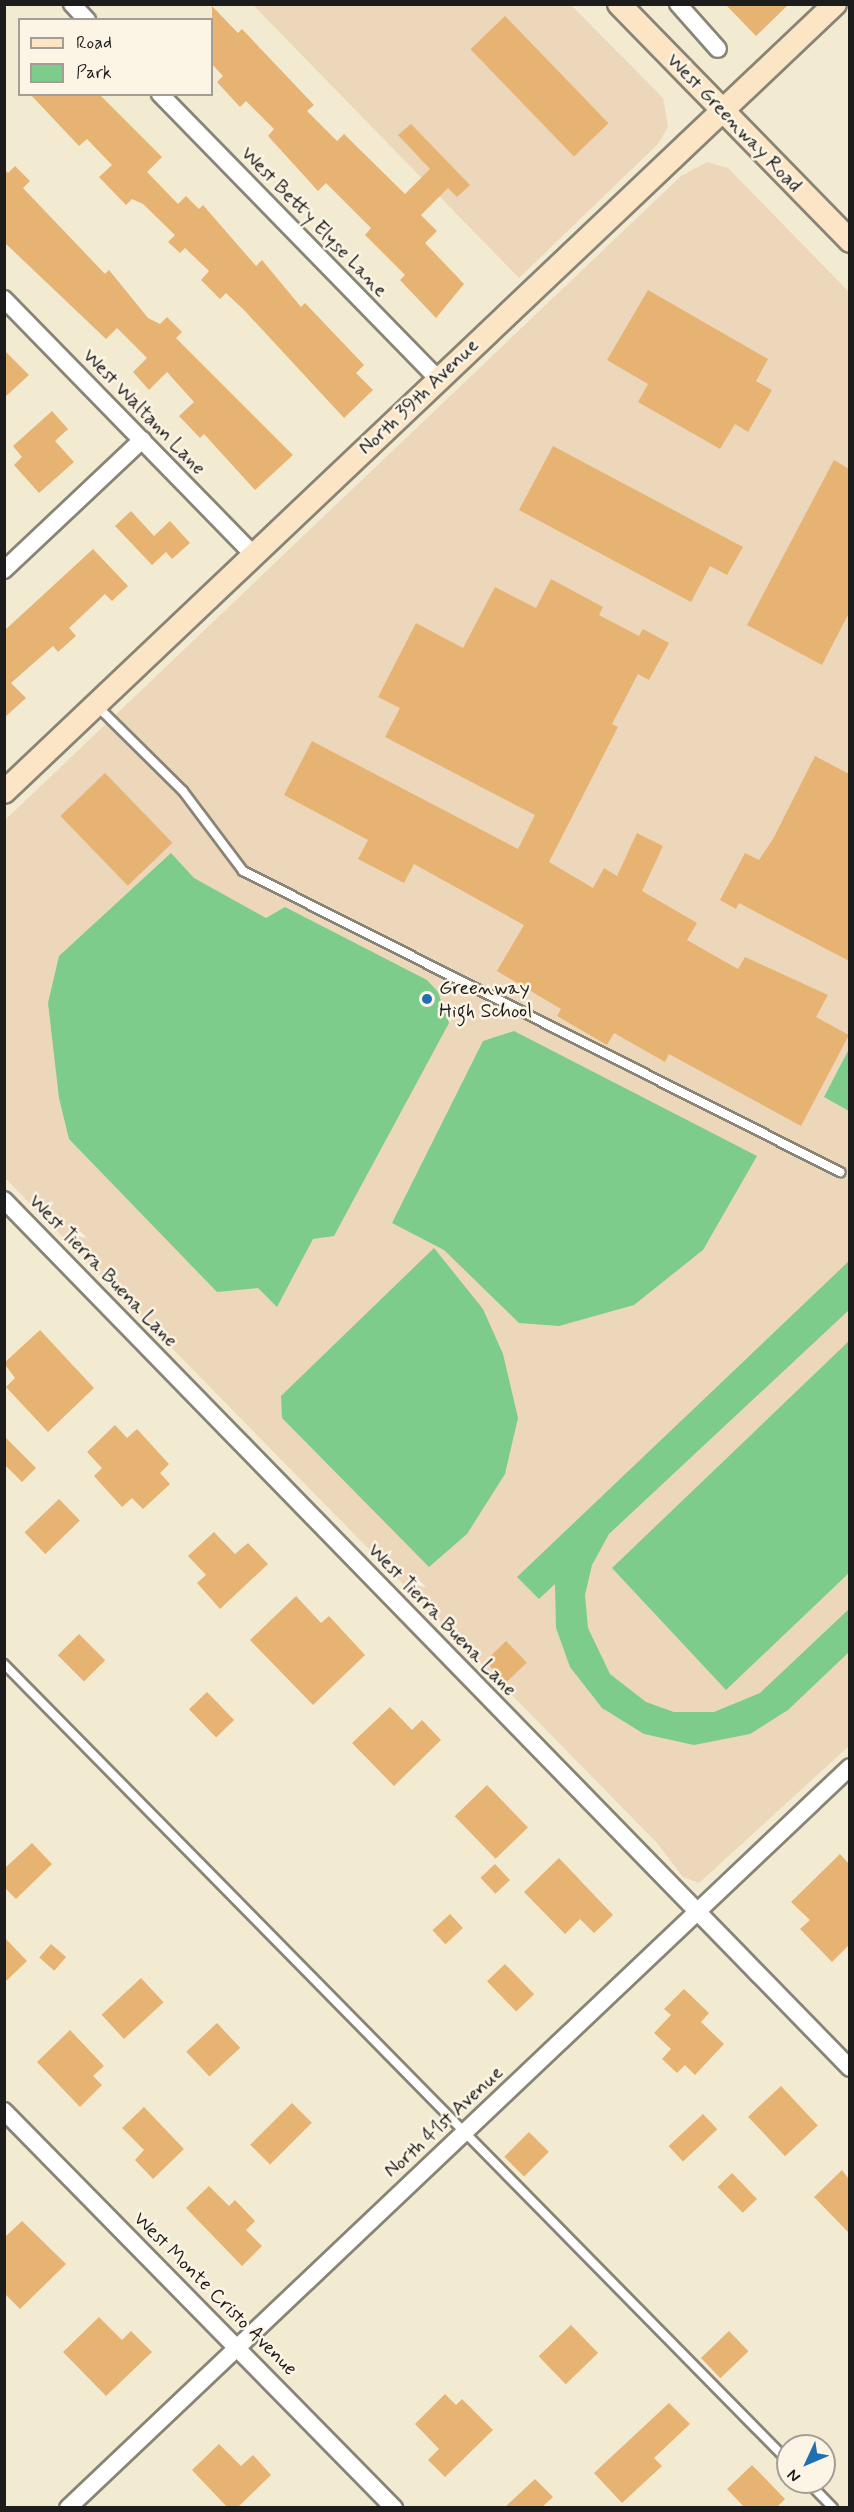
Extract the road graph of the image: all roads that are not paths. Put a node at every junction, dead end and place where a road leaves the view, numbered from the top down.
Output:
1 (72, 4) edge
2 (619, 4) edge
3 (678, 4) edge
4 (835, 4) edge
5 (85, 18) edge
6 (718, 49) dead end
7 (162, 96) edge
8 (722, 112) junction
9 (849, 241) edge
10 (4, 299) edge
11 (438, 379) junction
12 (142, 440) junction
13 (254, 555) junction
14 (4, 570) edge
15 (96, 705) junction
16 (4, 792) edge
17 (840, 1172) dead end
18 (4, 1200) edge
19 (4, 1664) edge
20 (849, 1767) edge
21 (696, 1911) junction
22 (849, 2068) edge
23 (4, 2111) edge
24 (464, 2131) junction
25 (237, 2347) junction
26 (776, 2449) edge
27 (820, 2494) edge
28 (68, 2508) edge
29 (394, 2508) edge
30 (833, 2508) edge

1 - 5 street
2 - 8 street, West Greenway Road
3 - 6 street, West Greenway Road
4 - 8 street, North 39th Avenue
7 - 11 street, West Betty Elyse Lane
8 - 9 street, West Greenway Road
8 - 11 street, North 39th Avenue
10 - 12 street, West Waltann Lane
11 - 13 street, North 39th Avenue
12 - 13 street, West Waltann Lane
12 - 14 street
13 - 15 street, North 39th Avenue
15 - 16 street, North 39th Avenue
15 - 17 lane
18 - 21 street, West Tierra Buena Lane
19 - 24 lane
20 - 21 street, North 41st Avenue
21 - 22 street, West Tierra Buena Lane
21 - 24 street, North 41st Avenue
23 - 25 street, West Monte Cristo Avenue
24 - 25 street, North 41st Avenue
24 - 26 lane
25 - 28 street, North 41st Avenue
25 - 29 street, West Monte Cristo Avenue
27 - 30 lane

